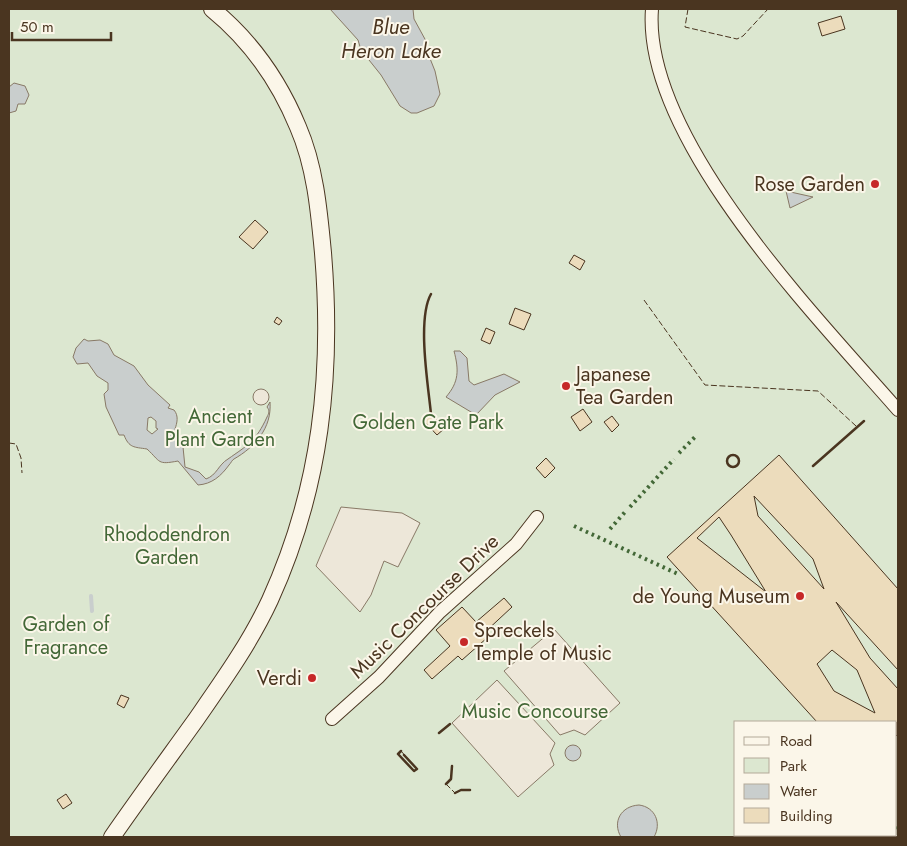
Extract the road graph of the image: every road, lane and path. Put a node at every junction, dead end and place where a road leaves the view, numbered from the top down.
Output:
1 (212, 9) edge
2 (652, 9) edge
3 (898, 410) edge
4 (537, 517) dead end
5 (332, 719) dead end
6 (112, 837) edge

1 - 6 street
2 - 3 street
4 - 5 street, Music Concourse Drive

